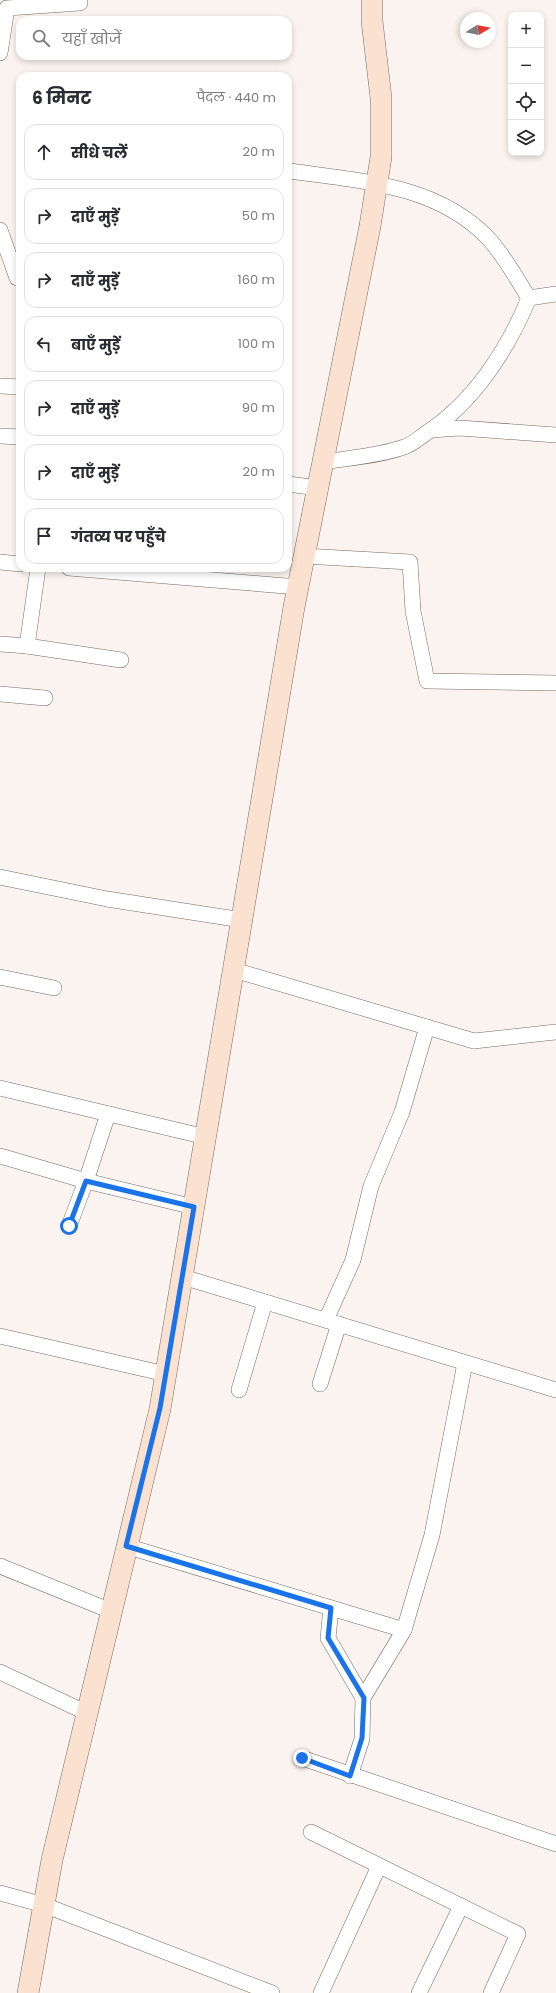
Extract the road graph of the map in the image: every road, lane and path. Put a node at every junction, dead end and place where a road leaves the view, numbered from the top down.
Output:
1 (372, 0) edge
2 (80, 3) dead end
3 (7, 4) edge
4 (0, 53) edge
5 (292, 171) edge
6 (377, 183) junction
7 (0, 230) edge
8 (16, 275) edge
9 (556, 294) edge
10 (529, 298) junction
11 (0, 386) edge
12 (16, 387) edge
13 (431, 430) junction
14 (556, 435) edge
15 (0, 436) edge
16 (16, 437) edge
17 (323, 462) junction
18 (292, 485) edge
19 (318, 488) junction
20 (304, 556) junction
21 (0, 562) edge
22 (16, 564) edge
23 (37, 572) edge
24 (117, 572) edge
25 (298, 587) junction
26 (0, 644) edge
27 (27, 646) junction
28 (121, 660) dead end
29 (556, 683) edge
30 (0, 694) edge
31 (45, 698) dead end
32 (0, 877) edge
33 (242, 920) junction
34 (234, 970) junction
35 (0, 977) edge
36 (54, 988) dead end
37 (427, 1027) junction
38 (556, 1032) edge
39 (0, 1088) edge
40 (108, 1114) junction
41 (206, 1137) junction
42 (0, 1156) edge
43 (86, 1181) junction
44 (194, 1207) junction
45 (69, 1226) dead end
46 (183, 1277) junction
47 (265, 1302) junction
48 (332, 1322) junction
49 (0, 1336) edge
50 (465, 1363) junction
51 (166, 1374) junction
52 (320, 1384) dead end
53 (239, 1390) dead end
54 (556, 1390) edge
55 (126, 1546) junction
56 (0, 1566) edge
57 (331, 1608) junction
58 (111, 1611) junction
59 (404, 1630) junction
60 (0, 1672) edge
61 (364, 1698) junction
62 (86, 1713) junction
63 (302, 1758) dead end
64 (350, 1776) junction
65 (311, 1832) dead end
66 (556, 1844) edge
67 (379, 1866) junction
68 (0, 1893) edge
69 (44, 1905) junction
70 (461, 1906) junction
71 (28, 1993) edge
72 (272, 1993) edge
73 (321, 1993) edge
74 (419, 1993) edge
75 (491, 1993) edge

1 - 6 street
2 - 3 street
3 - 4 street
5 - 6 street
6 - 10 street
6 - 17 street
7 - 8 street
9 - 10 street
10 - 13 street
11 - 12 street
13 - 14 street
13 - 17 street
15 - 16 street
17 - 19 street
18 - 19 street
19 - 20 street
20 - 25 street
20 - 29 street
21 - 22 street
23 - 27 street
24 - 25 street
25 - 33 street
26 - 27 street
27 - 28 street
30 - 31 street
32 - 33 street
33 - 34 street
34 - 37 street
34 - 41 street
35 - 36 street
37 - 38 street
37 - 48 street
39 - 40 street
40 - 41 street
40 - 43 street
41 - 44 street
42 - 43 street
43 - 44 street
43 - 45 street
44 - 46 street
46 - 47 street
46 - 51 street
47 - 48 street
47 - 53 street
48 - 50 street
48 - 52 street
49 - 51 street
50 - 54 street
50 - 59 street
51 - 55 street
55 - 57 street
55 - 58 street
56 - 58 street
57 - 59 street
57 - 61 street
58 - 62 street
59 - 61 street
60 - 62 street
61 - 64 street
62 - 69 street
63 - 64 street
64 - 66 street
65 - 67 street
67 - 70 street
67 - 73 street
68 - 69 street
69 - 71 street
69 - 72 street
70 - 74 street
70 - 75 street

